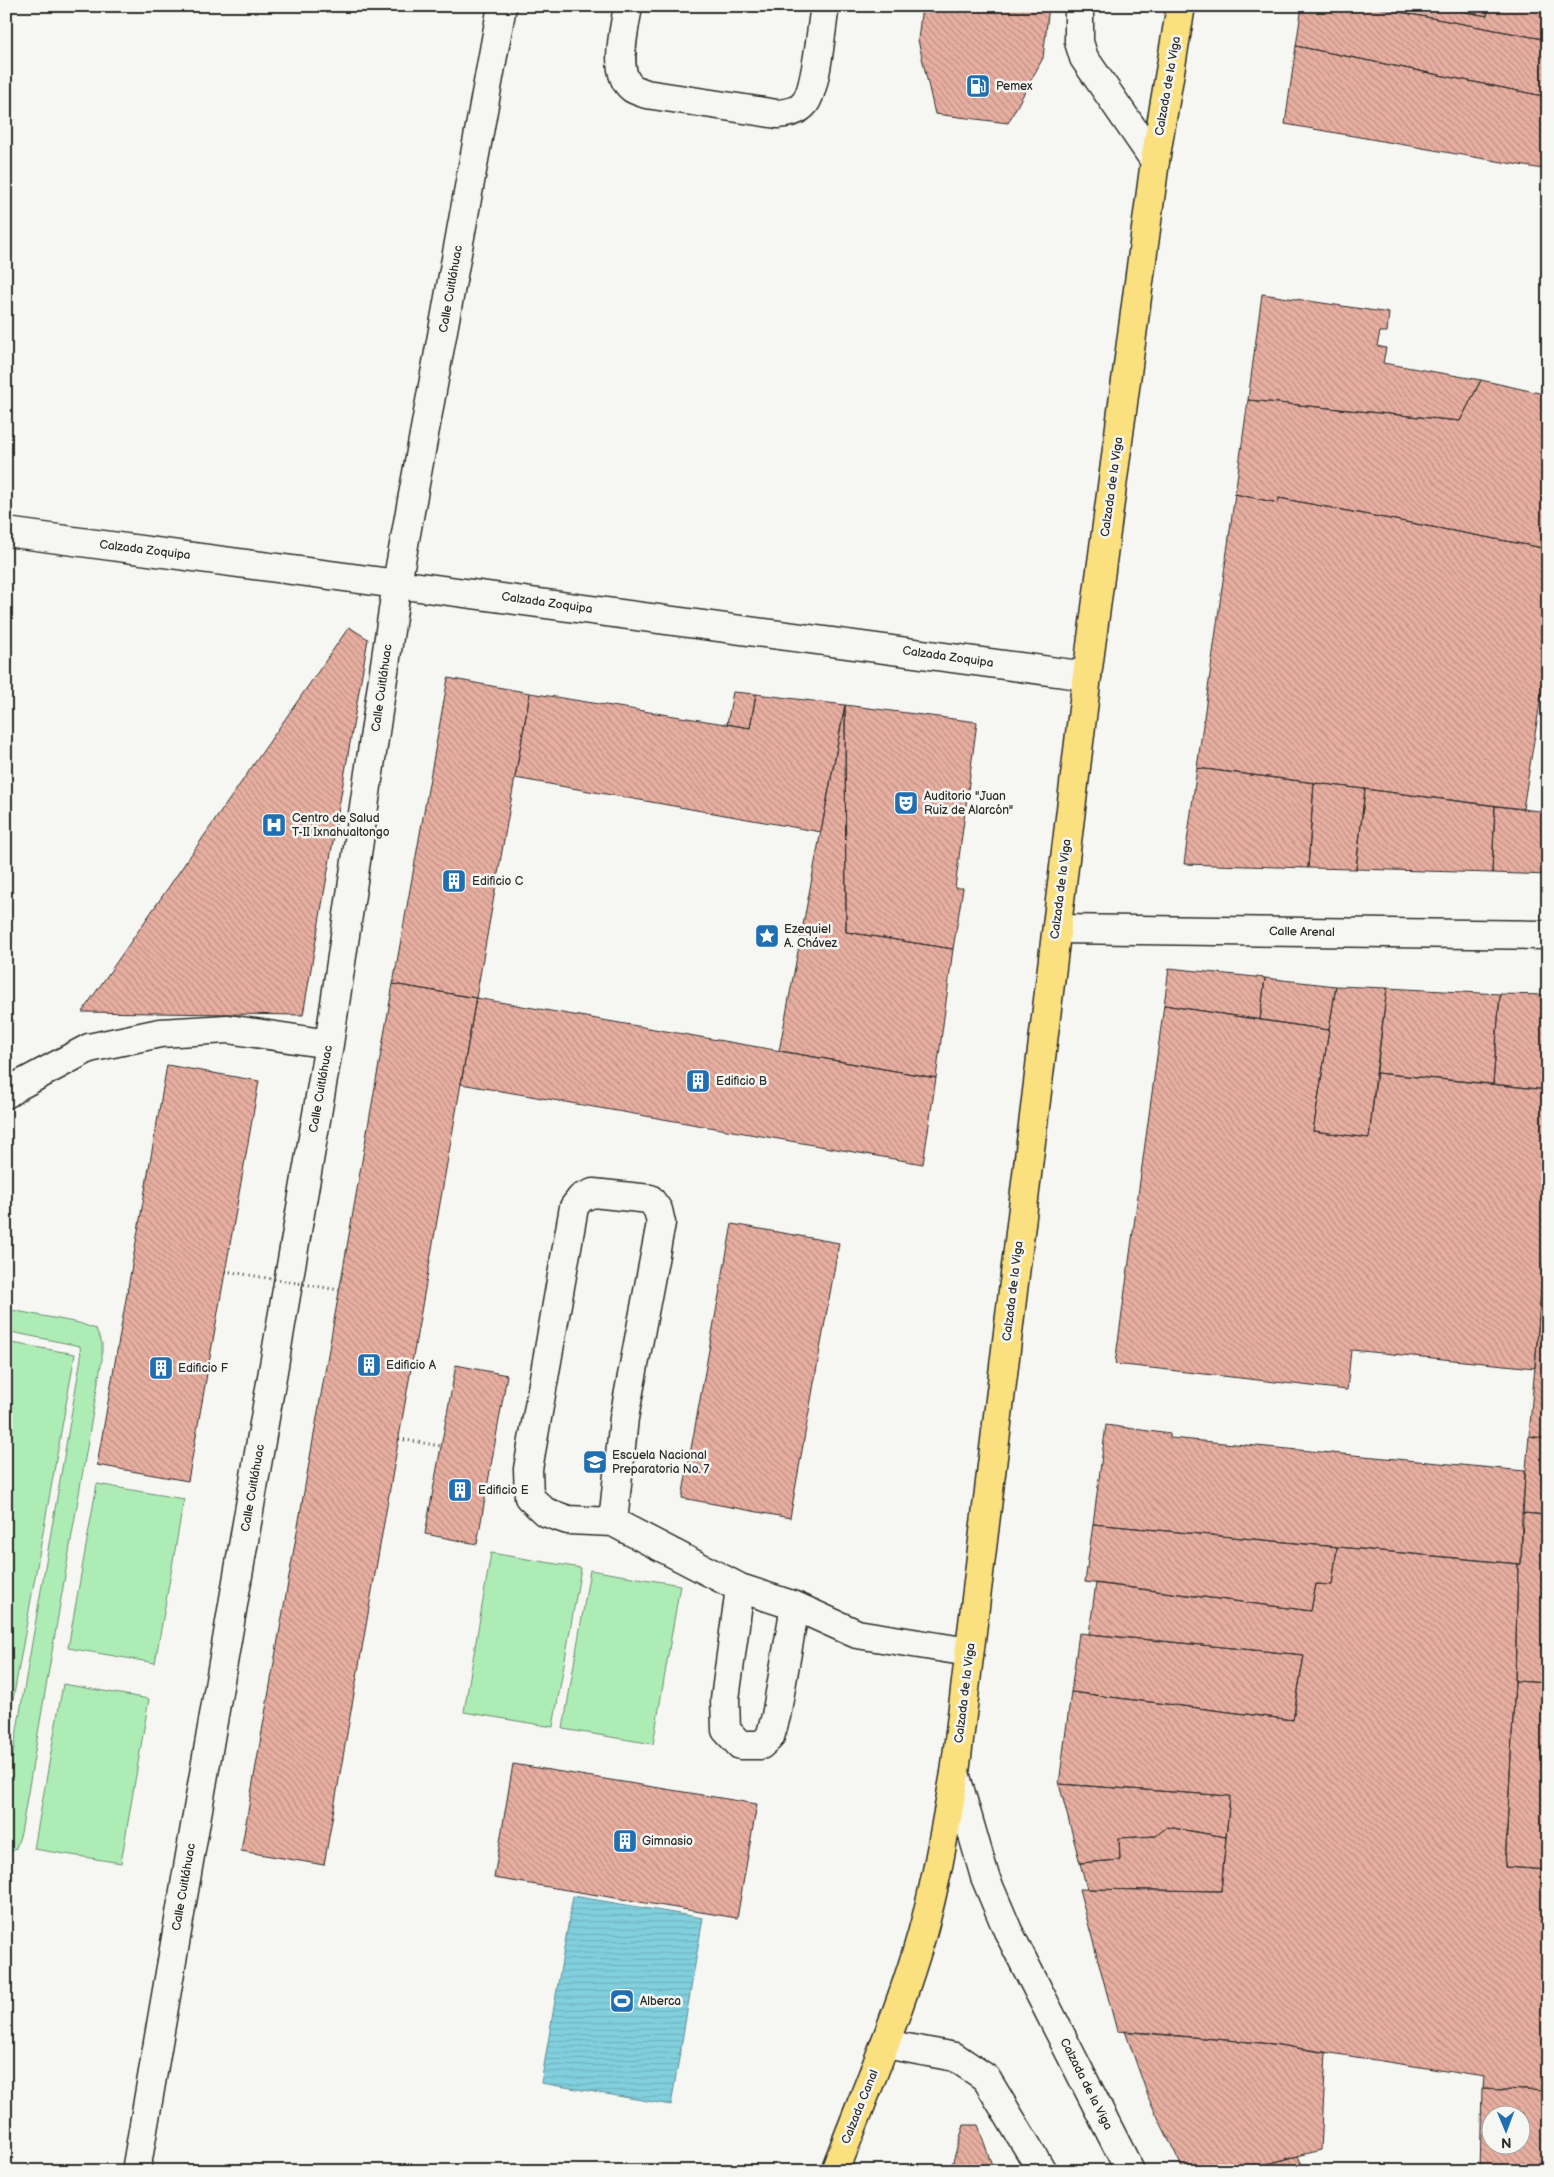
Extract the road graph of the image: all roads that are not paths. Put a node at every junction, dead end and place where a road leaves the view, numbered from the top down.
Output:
1 (502, 6) edge
2 (628, 6) edge
3 (825, 6) edge
4 (1079, 6) edge
5 (1181, 6) edge
6 (1155, 161) junction
7 (6, 532) edge
8 (397, 583) junction
9 (1087, 676) junction
10 (1057, 929) junction
11 (1548, 935) edge
12 (329, 1044) junction
13 (6, 1094) edge
14 (613, 1522) junction
15 (740, 1588) junction
16 (795, 1606) junction
17 (970, 1652) junction
18 (955, 1773) junction
19 (885, 2044) junction
20 (136, 2171) edge
21 (834, 2171) edge
22 (1042, 2171) edge
23 (1130, 2171) edge

1 - 8 street, Calle Cuitláhuac
2 - 3 street
4 - 6 street
5 - 6 main road, Calzada de la Viga
6 - 9 main road, Calzada de la Viga
7 - 8 street, Calzada Zoquipa
8 - 9 street, Calzada Zoquipa
8 - 12 street, Calle Cuitláhuac
9 - 10 main road, Calzada de la Viga
10 - 11 street, Calle Arenal
10 - 17 main road, Calzada de la Viga
12 - 13 street
12 - 20 street, Calle Cuitláhuac
14 - 14 street
14 - 15 street
15 - 16 street
15 - 16 street
16 - 17 street
17 - 18 main road, Calzada de la Viga
18 - 19 main road, Calzada de la Viga
18 - 23 street, Calzada de la Viga
19 - 21 main road, Calzada Canal
19 - 22 street

